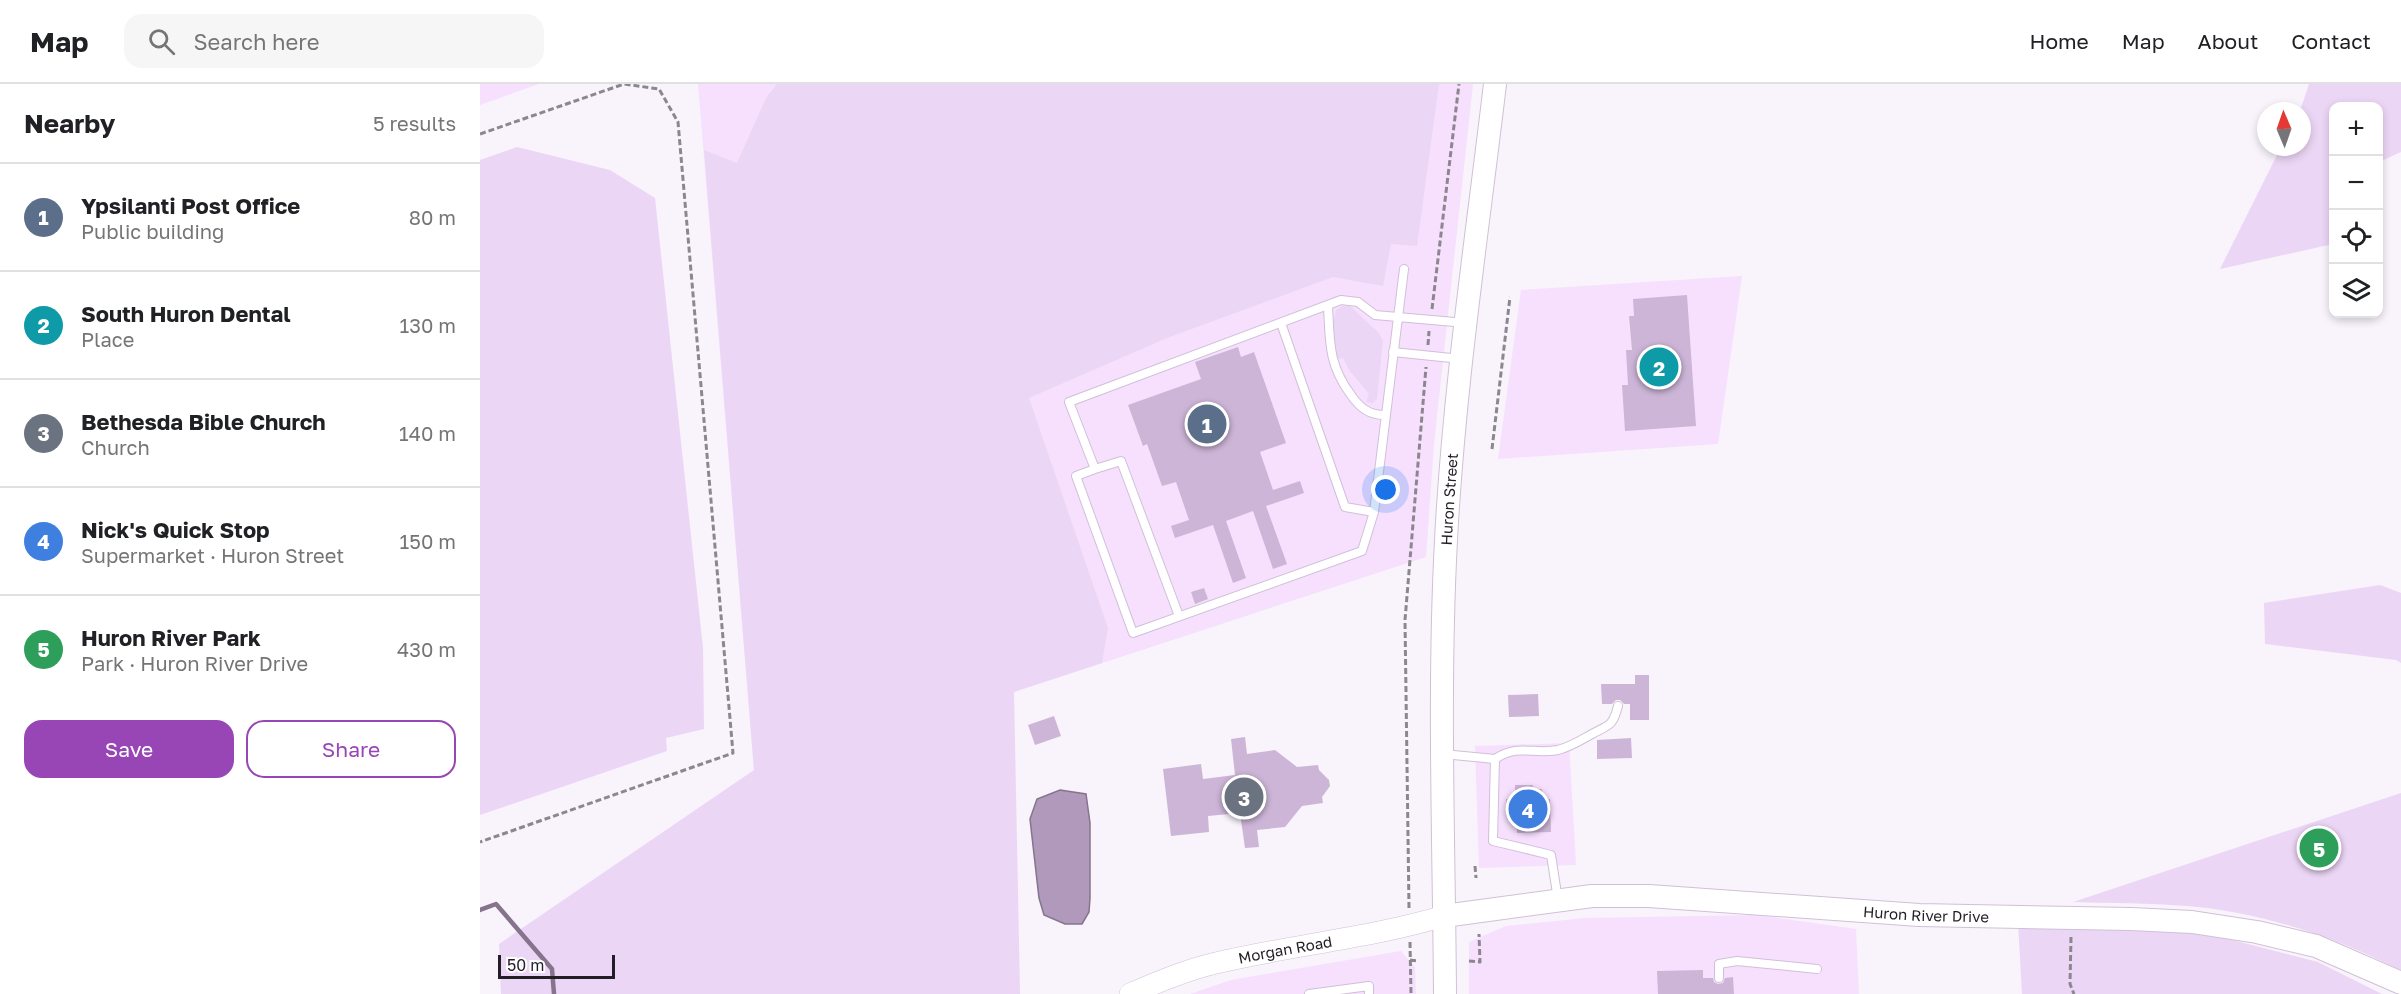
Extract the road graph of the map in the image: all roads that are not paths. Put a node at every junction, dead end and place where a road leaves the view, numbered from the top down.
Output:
1 (1495, 84) edge
2 (1404, 268) dead end
3 (1328, 306) junction
4 (1397, 317) junction
5 (1281, 323) junction
6 (1466, 323) junction
7 (1393, 352) junction
8 (1462, 359) junction
9 (1385, 415) junction
10 (1095, 469) junction
11 (1374, 512) junction
12 (1179, 616) junction
13 (1618, 706) dead end
14 (1443, 754) junction
15 (1495, 759) junction
16 (1558, 900) junction
17 (1444, 916) junction
18 (1816, 969) dead end
19 (1719, 978) dead end
20 (2401, 983) edge
21 (1130, 994) edge
22 (1309, 994) edge
23 (1369, 994) edge
24 (1445, 994) edge

1 - 6 main road, Huron Street
2 - 4 lane
3 - 4 lane
3 - 5 lane
3 - 9 lane
4 - 6 lane
4 - 7 lane
5 - 10 lane
5 - 11 lane
6 - 8 main road, Huron Street
7 - 8 lane
7 - 9 lane
8 - 14 main road, Huron Street
9 - 11 lane
10 - 12 lane
10 - 12 lane
11 - 12 lane
13 - 15 lane
14 - 15 lane
14 - 17 main road, Huron Street
15 - 16 lane
16 - 17 main road, Huron River Drive
16 - 20 main road, Huron River Drive
17 - 21 street, Morgan Road
17 - 24 main road, Huron Street
18 - 19 lane
22 - 23 lane

